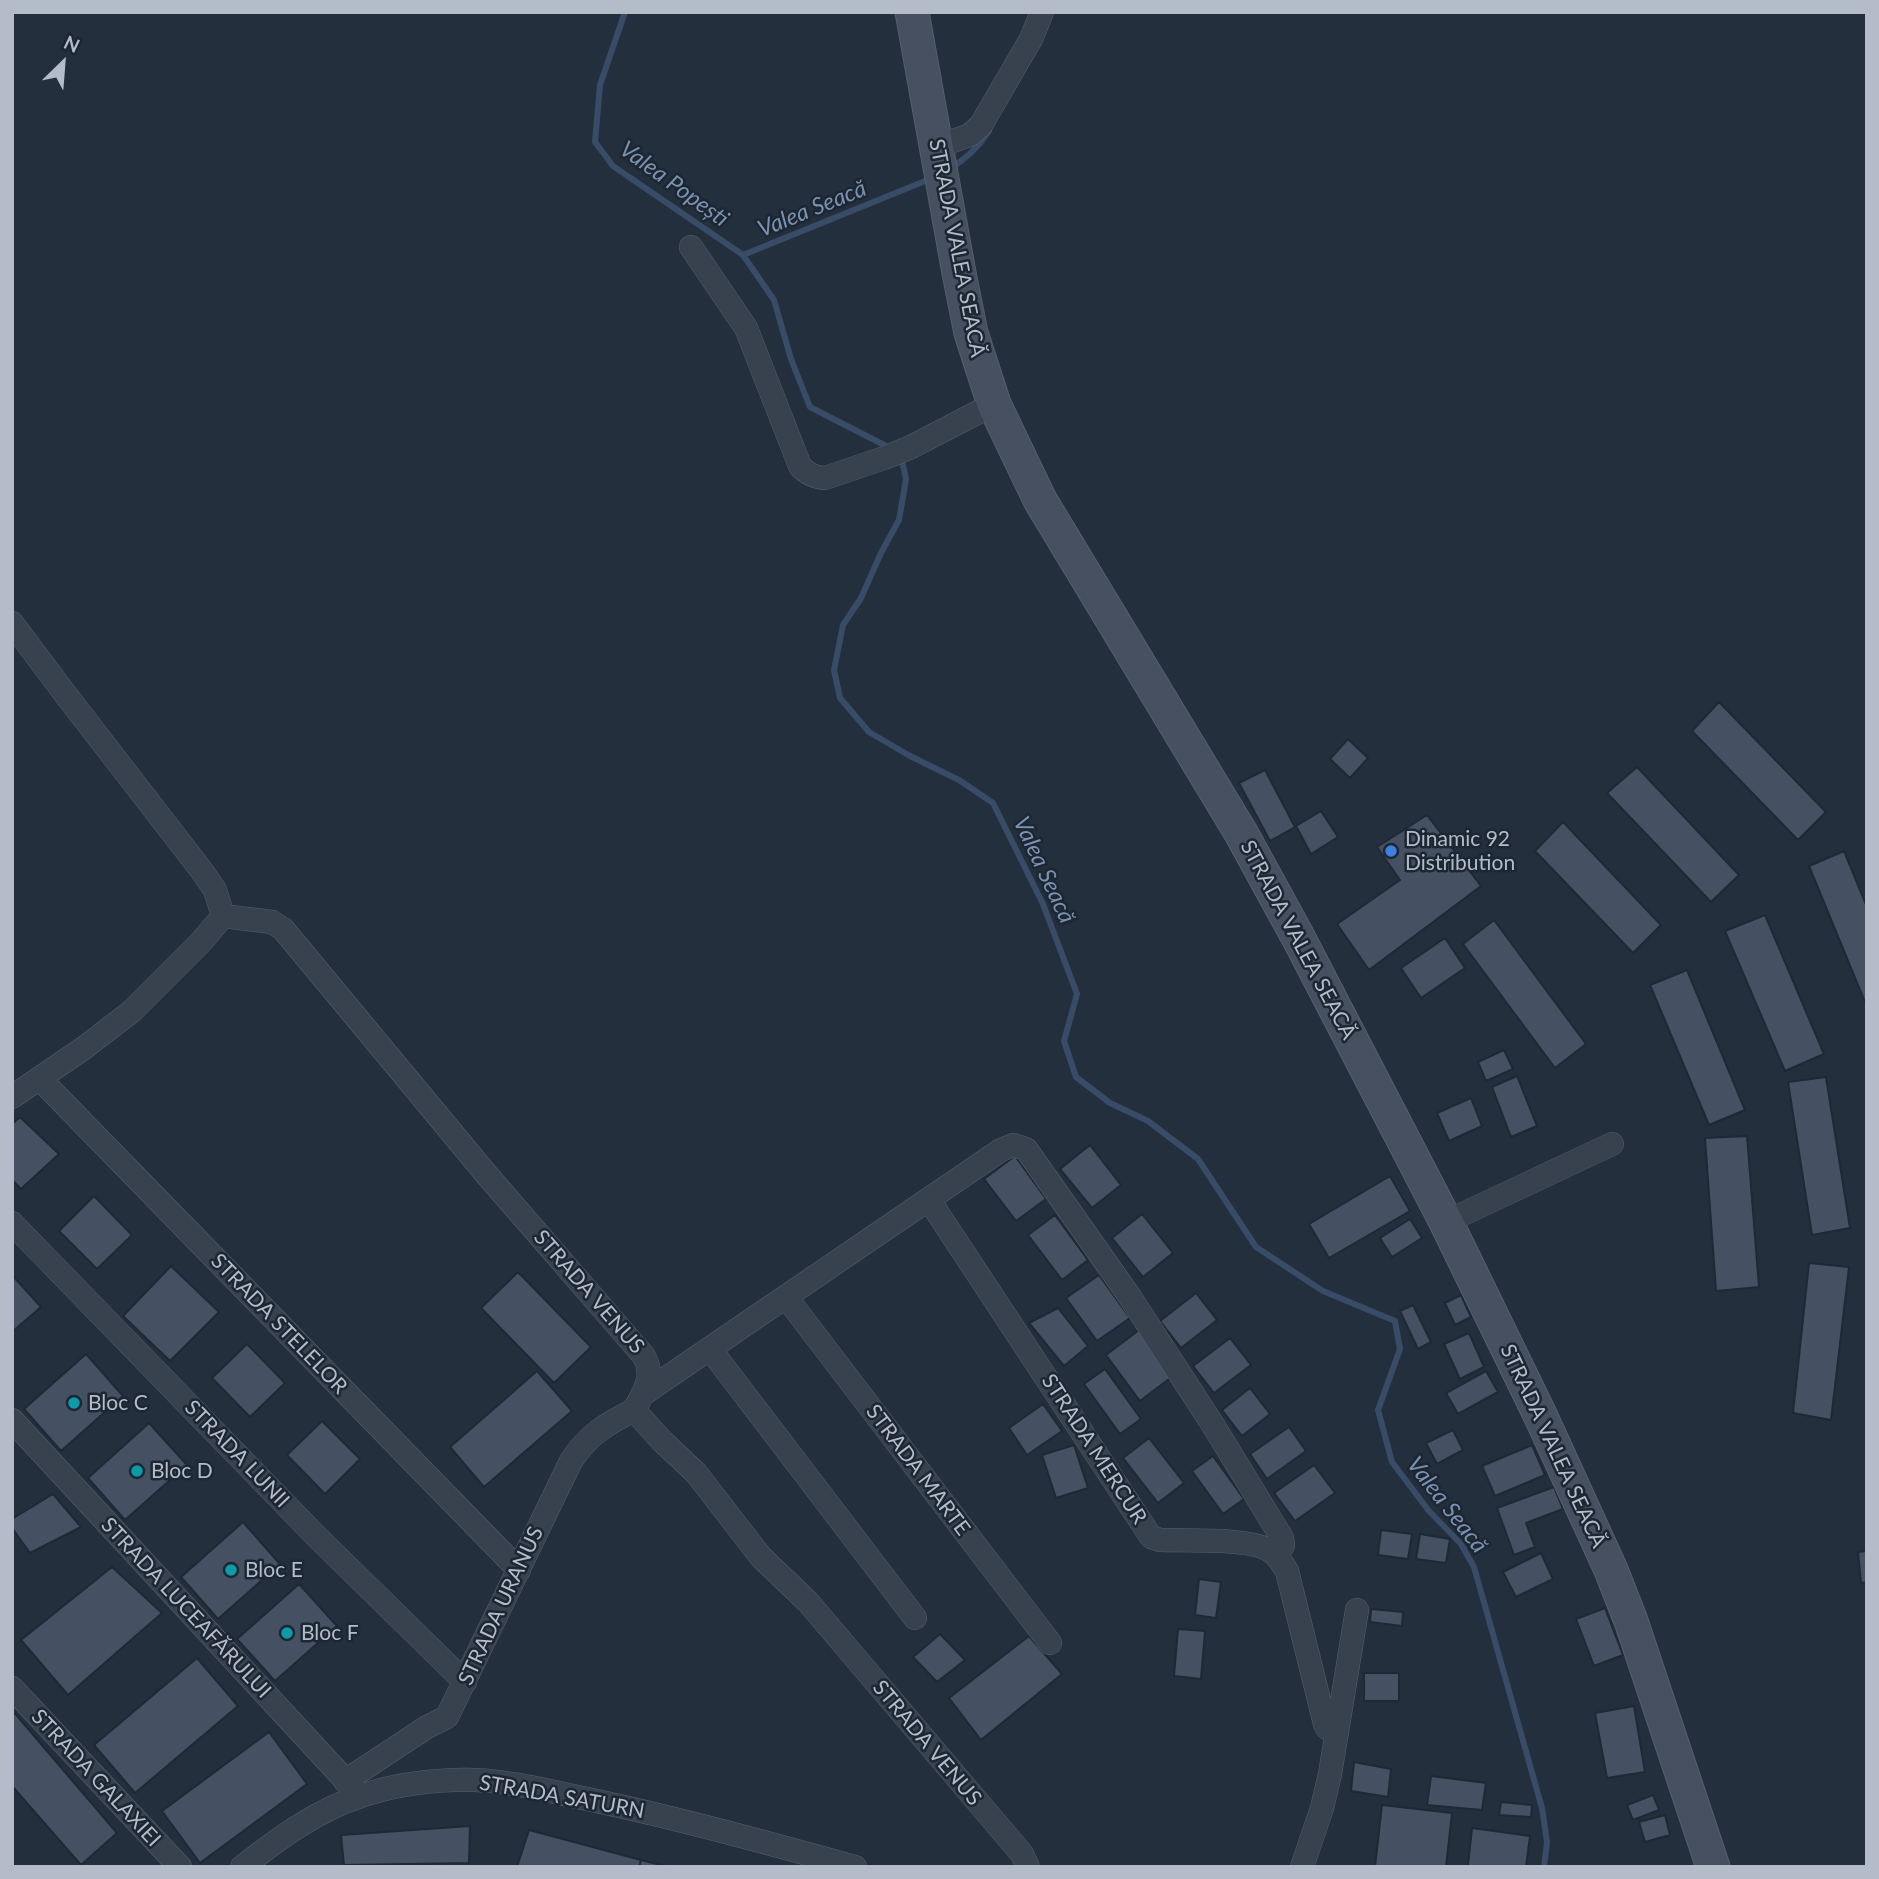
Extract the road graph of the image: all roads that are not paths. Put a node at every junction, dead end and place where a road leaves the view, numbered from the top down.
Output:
1 (912, 12) edge
2 (1042, 12) edge
3 (937, 151) junction
4 (691, 247) dead end
5 (994, 404) junction
6 (12, 623) edge
7 (223, 916) junction
8 (40, 1079) junction
9 (12, 1097) edge
10 (1612, 1144) dead end
11 (929, 1200) junction
12 (1446, 1222) junction
13 (12, 1223) edge
14 (786, 1297) junction
15 (710, 1349) junction
16 (638, 1402) junction
17 (12, 1420) edge
18 (1277, 1556) junction
19 (519, 1570) junction
20 (1357, 1610) dead end
21 (915, 1618) dead end
22 (1050, 1643) dead end
23 (465, 1682) junction
24 (12, 1688) edge
25 (1336, 1733) junction
26 (353, 1789) junction
27 (180, 1867) edge
28 (242, 1867) edge
29 (855, 1867) edge
30 (1028, 1867) edge
31 (1302, 1867) edge
32 (1713, 1867) edge

1 - 3 main road, STRADA VALEA SEACĂ
2 - 3 street
3 - 5 main road, STRADA VALEA SEACĂ
4 - 5 street
5 - 12 main road, STRADA VALEA SEACĂ
6 - 7 street
7 - 8 street
7 - 16 street, STRADA VENUS
8 - 9 street
8 - 19 street, STRADA STELELOR
10 - 12 street
11 - 14 street, STRADA URANUS
11 - 18 street, STRADA MERCUR
11 - 18 street, STRADA URANUS
12 - 32 main road, STRADA VALEA SEACĂ
13 - 23 street, STRADA LUNII
14 - 15 street, STRADA URANUS
14 - 22 street, STRADA MARTE
15 - 16 street, STRADA URANUS
15 - 21 street
16 - 19 street, STRADA URANUS
16 - 30 street, STRADA VENUS
17 - 26 street, STRADA LUCEAFĂRULUI
18 - 25 street
19 - 23 street, STRADA URANUS
20 - 25 street
23 - 26 street, STRADA URANUS
24 - 27 street, STRADA GALAXIEI
25 - 31 street
26 - 28 street, STRADA SATURN
26 - 29 street, STRADA SATURN

